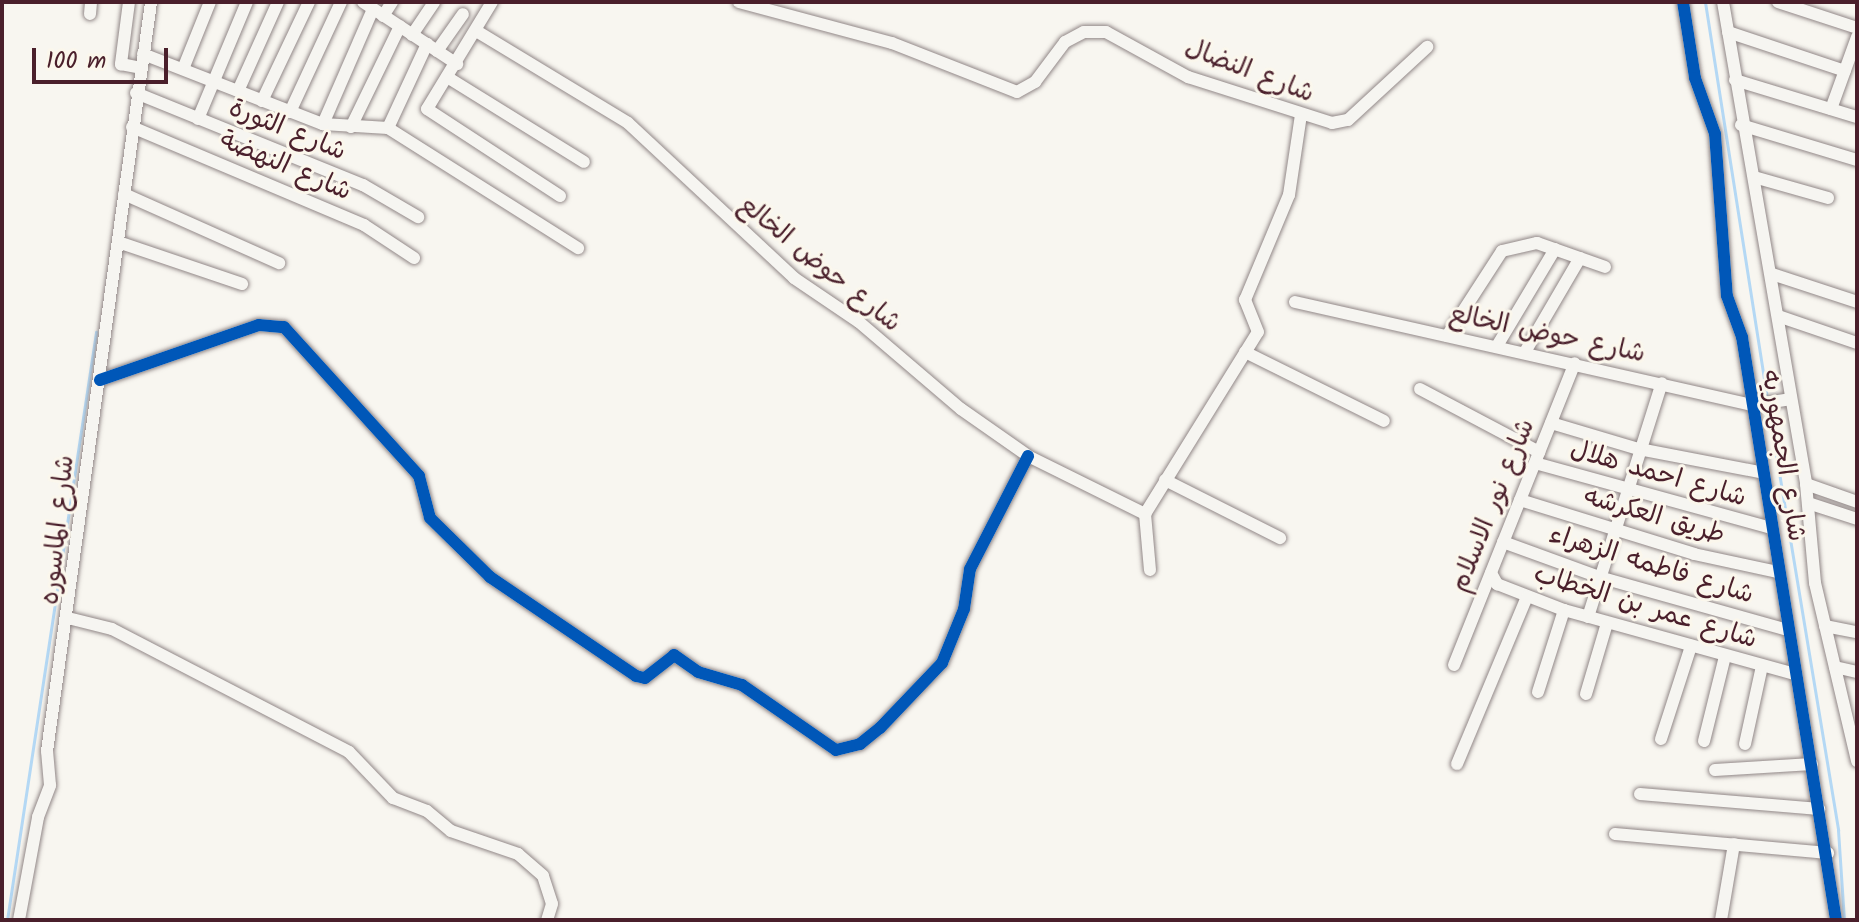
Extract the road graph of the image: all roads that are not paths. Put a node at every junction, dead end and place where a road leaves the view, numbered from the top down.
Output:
1 (129, 2) edge
2 (151, 2) edge
3 (210, 2) edge
4 (247, 2) edge
5 (278, 2) edge
6 (309, 2) edge
7 (341, 2) edge
8 (392, 2) edge
9 (434, 2) edge
10 (491, 2) edge
11 (739, 2) edge
12 (1683, 2) edge
13 (1723, 2) edge
14 (1778, 2) edge
15 (373, 9) edge
16 (463, 14) dead end
17 (400, 26) junction
18 (1857, 28) edge
19 (478, 32) junction
20 (1728, 32) junction
21 (412, 35) junction
22 (1857, 37) edge
23 (1427, 47) dead end
24 (432, 48) junction
25 (142, 61) junction
26 (457, 64) junction
27 (183, 69) junction
28 (1845, 71) junction
29 (447, 77) junction
30 (1735, 80) junction
31 (213, 82) junction
32 (238, 91) junction
33 (136, 93) junction
34 (262, 101) junction
35 (1831, 109) junction
36 (290, 112) junction
37 (1301, 115) junction
38 (1857, 117) edge
39 (198, 119) junction
40 (323, 124) junction
41 (132, 127) junction
42 (351, 127) junction
43 (388, 128) junction
44 (1740, 129) junction
45 (1717, 133) junction
46 (1857, 160) edge
47 (584, 162) dead end
48 (1754, 177) junction
49 (124, 194) junction
50 (560, 196) dead end
51 (1828, 198) dead end
52 (418, 217) dead end
53 (118, 242) junction
54 (578, 248) dead end
55 (1555, 249) junction
56 (414, 258) dead end
57 (1580, 258) junction
58 (279, 263) dead end
59 (1605, 267) dead end
60 (1772, 274) junction
61 (242, 284) dead end
62 (1295, 302) dead end
63 (1857, 302) edge
64 (1778, 316) junction
65 (1447, 336) junction
66 (1857, 343) edge
67 (1497, 346) junction
68 (1245, 352) junction
69 (1525, 352) junction
70 (1575, 363) junction
71 (100, 380) junction
72 (1662, 383) junction
73 (1420, 389) dead end
74 (1784, 400) junction
75 (1758, 404) junction
76 (1384, 421) dead end
77 (1551, 423) junction
78 (1639, 449) junction
79 (1028, 456) junction
80 (1537, 458) junction
81 (1760, 472) junction
82 (1165, 480) junction
83 (1806, 484) junction
84 (1627, 492) junction
85 (1520, 500) junction
86 (1857, 502) edge
87 (1808, 503) junction
88 (1145, 514) junction
89 (1857, 519) edge
90 (1771, 528) junction
91 (1615, 530) junction
92 (1280, 538) dead end
93 (1503, 542) junction
94 (1150, 570) dead end
95 (1778, 572) junction
96 (1491, 573) junction
97 (1599, 577) junction
98 (1527, 597) junction
99 (1564, 610) junction
100 (1588, 617) junction
101 (68, 618) junction
102 (1607, 623) junction
103 (1825, 626) junction
104 (1787, 630) junction
105 (1857, 632) edge
106 (1691, 646) junction
107 (1725, 656) junction
108 (1454, 665) dead end
109 (1762, 666) junction
110 (1835, 667) junction
111 (1857, 672) edge
112 (1794, 674) junction
113 (1538, 692) dead end
114 (1586, 694) dead end
115 (1661, 739) dead end
116 (1704, 741) dead end
117 (1745, 744) dead end
118 (1857, 761) edge
119 (1457, 764) dead end
120 (1812, 764) junction
121 (1715, 770) dead end
122 (1640, 794) dead end
123 (1819, 809) junction
124 (1615, 834) dead end
125 (1734, 844) junction
126 (1828, 853) junction
127 (19, 920) edge
128 (547, 920) edge
129 (1721, 920) edge
130 (1836, 920) edge

1 - 25 street
2 - 25 street, شارع الماسوره
3 - 27 street
4 - 31 street
5 - 32 street
6 - 34 street
7 - 36 street
8 - 15 street
9 - 21 street
10 - 19 street
11 - 37 street, شارع النضال
12 - 45 street, شارع الجمهوريه
13 - 20 street, شارع الجمهوريه
14 - 18 street
15 - 17 street
15 - 40 street
16 - 24 street
17 - 21 street
17 - 42 street
19 - 26 street
19 - 79 street, شارع حوض الخالع
20 - 28 street
20 - 30 street, شارع الجمهوريه
21 - 24 street
22 - 28 street
23 - 37 street, شارع النضال
24 - 26 street
24 - 43 street
25 - 27 street
25 - 33 street, شارع الماسوره
26 - 29 street
27 - 31 street
28 - 35 street
29 - 47 street
29 - 50 street
30 - 35 street
30 - 44 street, شارع الجمهوريه
31 - 32 street
31 - 39 street
32 - 34 street
33 - 39 street, شارع الثورة
33 - 41 street, شارع الماسوره
34 - 36 street
35 - 38 street
36 - 40 street
37 - 68 street
39 - 52 street, شارع الثورة
40 - 42 street
41 - 49 street, شارع الماسوره
41 - 56 street, شارع النهضة
42 - 43 street
43 - 54 street
44 - 45 street
44 - 46 street
44 - 48 street, شارع الجمهوريه
45 - 75 street, شارع الجمهوريه
48 - 51 street
48 - 60 street, شارع الجمهوريه
49 - 53 street, شارع الماسوره
49 - 58 street
53 - 61 street
53 - 71 street, شارع الماسوره
55 - 57 street
55 - 65 street
55 - 67 street
57 - 59 street
57 - 69 street
60 - 63 street
60 - 64 street, شارع الجمهوريه
62 - 65 street, شارع حوض الخالع
64 - 66 street
64 - 74 street, شارع الجمهوريه
65 - 67 street, شارع حوض الخالع
67 - 69 street, شارع حوض الخالع
68 - 76 street
68 - 82 street
69 - 70 street, شارع حوض الخالع
70 - 72 street, شارع حوض الخالع
70 - 77 street, شارع نور الاسلام
71 - 79 street
71 - 101 street, شارع الماسوره
72 - 75 street, شارع حوض الخالع
72 - 78 street
73 - 80 street, شارع احمد هلال
74 - 75 street, شارع حوض الخالع
74 - 83 street, شارع الجمهوريه
75 - 81 street, شارع الجمهوريه
77 - 78 street
77 - 80 street, شارع نور الاسلام
78 - 81 street
78 - 84 street
79 - 88 street, شارع حوض الخالع
80 - 84 street, شارع احمد هلال
80 - 85 street, شارع نور الاسلام
81 - 90 street, شارع الجمهوريه
82 - 88 street
82 - 92 street
83 - 86 street
83 - 87 street, شارع الجمهوريه
84 - 90 street, شارع احمد هلال
84 - 91 street
85 - 91 street, طريق العكرشه
85 - 93 street, شارع نور الاسلام
87 - 89 street
87 - 103 street, شارع الجمهوريه
88 - 94 street
90 - 95 street, شارع الجمهوريه
91 - 95 street, طريق العكرشه
91 - 97 street
93 - 96 street, شارع نور الاسلام
93 - 97 street, شارع فاطمه الزهراء
95 - 104 street, شارع الجمهوريه
96 - 98 street, شارع عمر بن الخطاب
96 - 108 street, شارع نور الاسلام
97 - 100 street
97 - 104 street, شارع فاطمه الزهراء
98 - 99 street, شارع عمر بن الخطاب
98 - 119 street
99 - 100 street, شارع عمر بن الخطاب
99 - 113 street
100 - 102 street, شارع عمر بن الخطاب
101 - 127 street
101 - 128 street, شارع الماسوره
102 - 106 street, شارع عمر بن الخطاب
102 - 114 street
103 - 105 street
103 - 110 street, شارع الجمهوريه
104 - 112 street, شارع الجمهوريه
106 - 107 street, شارع عمر بن الخطاب
106 - 115 street
107 - 109 street, شارع عمر بن الخطاب
107 - 116 street
109 - 112 street, شارع عمر بن الخطاب
109 - 117 street
110 - 111 street
110 - 118 street, شارع الجمهوريه
112 - 120 street, شارع الجمهوريه
120 - 121 street
120 - 123 street, شارع الجمهوريه
122 - 123 street
123 - 126 street, شارع الجمهوريه
124 - 125 street
125 - 126 street
125 - 129 street
126 - 130 street, شارع الجمهوريه

